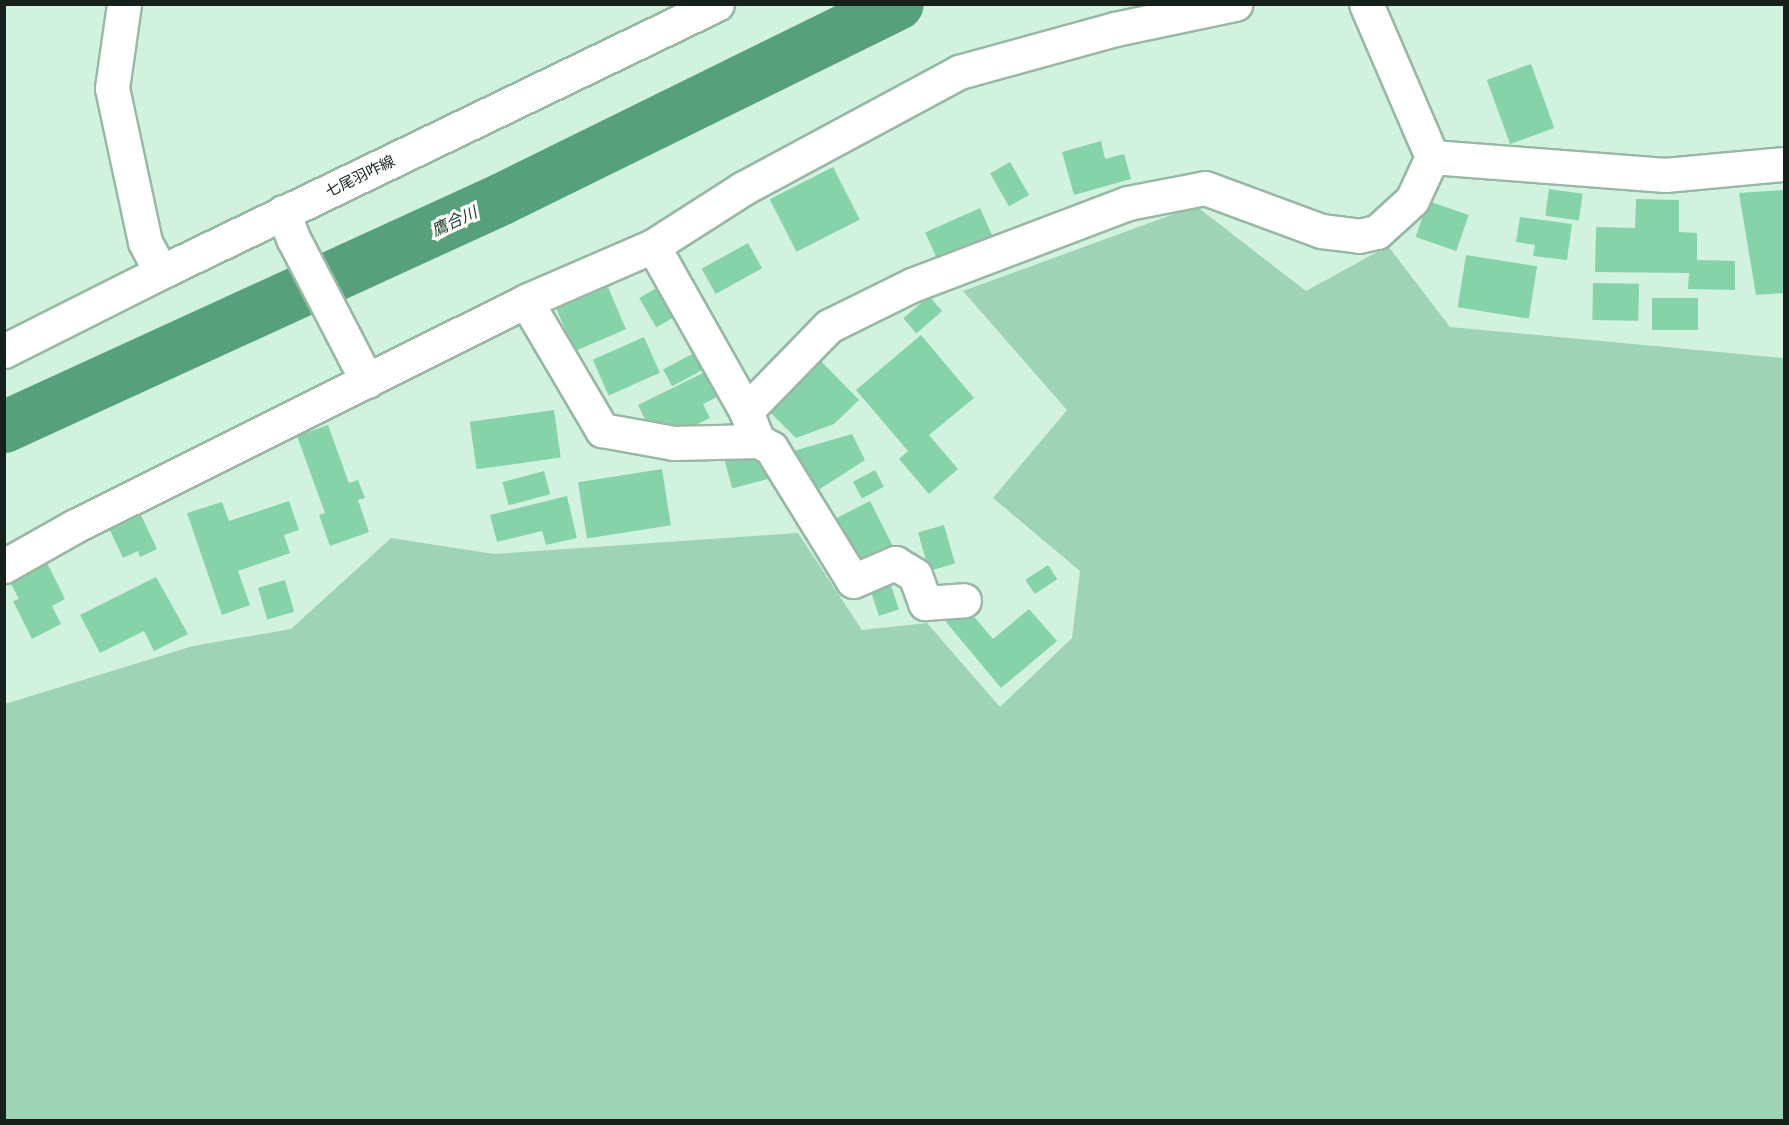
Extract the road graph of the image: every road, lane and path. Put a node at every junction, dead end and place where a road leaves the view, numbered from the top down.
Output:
1 (124, 4) edge
2 (717, 4) edge
3 (1235, 4) edge
4 (1366, 4) edge
5 (1432, 157) junction
6 (1785, 164) edge
7 (289, 226) junction
8 (653, 246) junction
9 (160, 272) junction
10 (526, 301) junction
11 (4, 351) edge
12 (361, 373) junction
13 (752, 426) junction
14 (4, 566) edge
15 (964, 600) dead end

1 - 9 street
2 - 7 street, 七尾羽咋線
3 - 8 street
4 - 5 street
5 - 6 street
5 - 13 street
7 - 9 street, 七尾羽咋線
7 - 12 street
8 - 10 street
8 - 13 street
9 - 11 street, 七尾羽咋線
10 - 12 street
10 - 13 street
12 - 14 street
13 - 15 street

